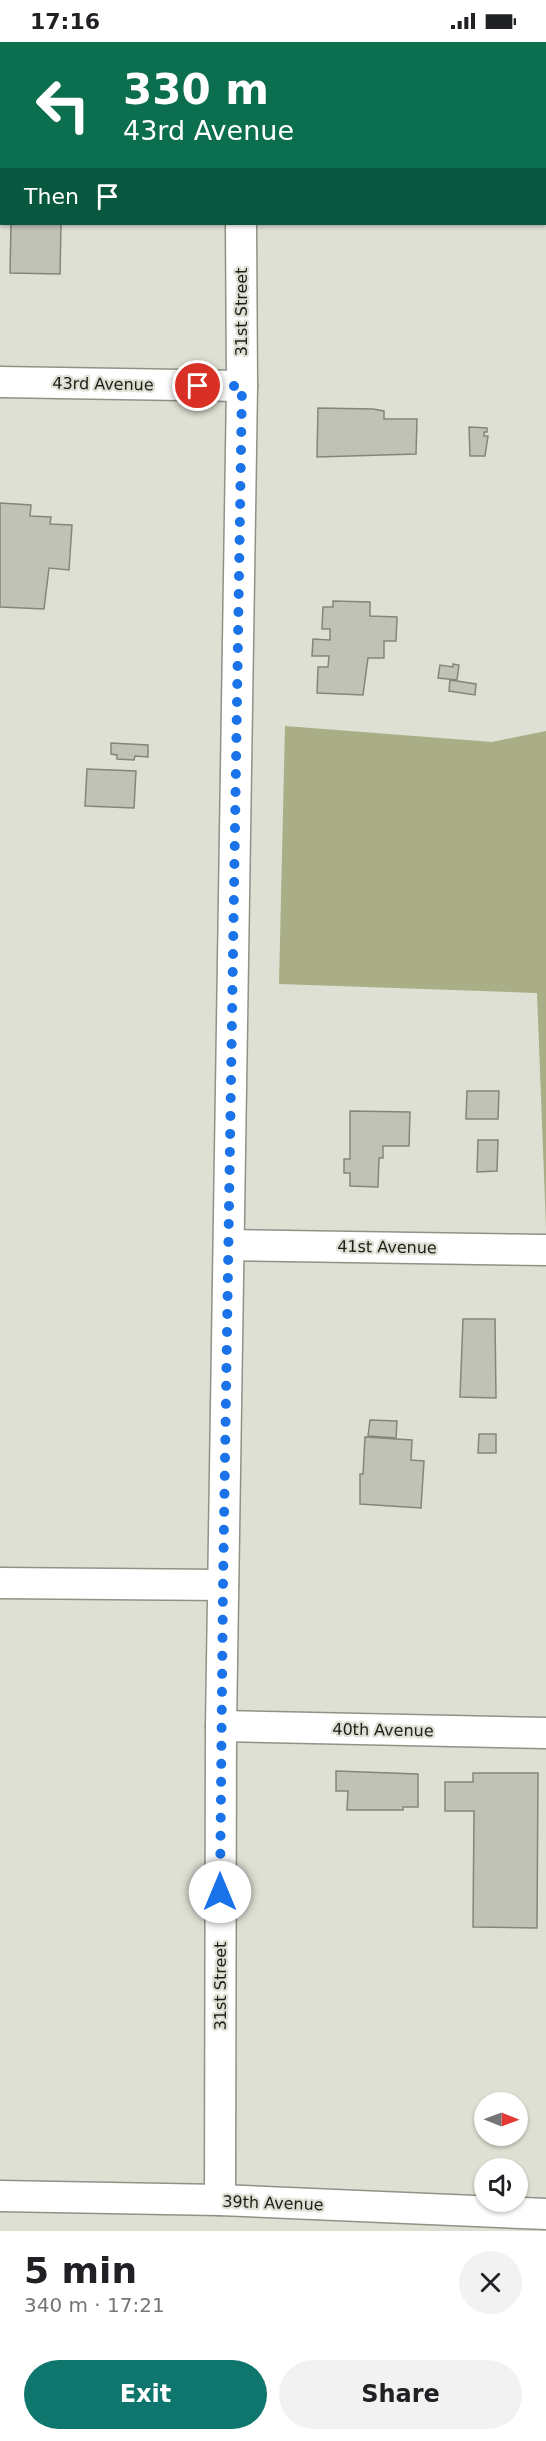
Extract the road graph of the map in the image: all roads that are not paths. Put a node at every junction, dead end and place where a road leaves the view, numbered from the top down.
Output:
1 (241, 225) edge
2 (0, 382) edge
3 (242, 386) junction
4 (229, 1245) junction
5 (546, 1250) edge
6 (0, 1583) edge
7 (223, 1585) junction
8 (221, 1726) junction
9 (546, 1733) edge
10 (0, 2196) edge
11 (220, 2200) junction
12 (546, 2214) edge

1 - 3 street, 31st Street
2 - 3 street, 43rd Avenue
3 - 4 street, 31st Street
4 - 5 street, 41st Avenue
4 - 7 street, 31st Street
6 - 7 street
7 - 8 street, 31st Street
8 - 9 street, 40th Avenue
8 - 11 street, 31st Street
10 - 11 street, 39th Avenue
11 - 12 street, 39th Avenue

